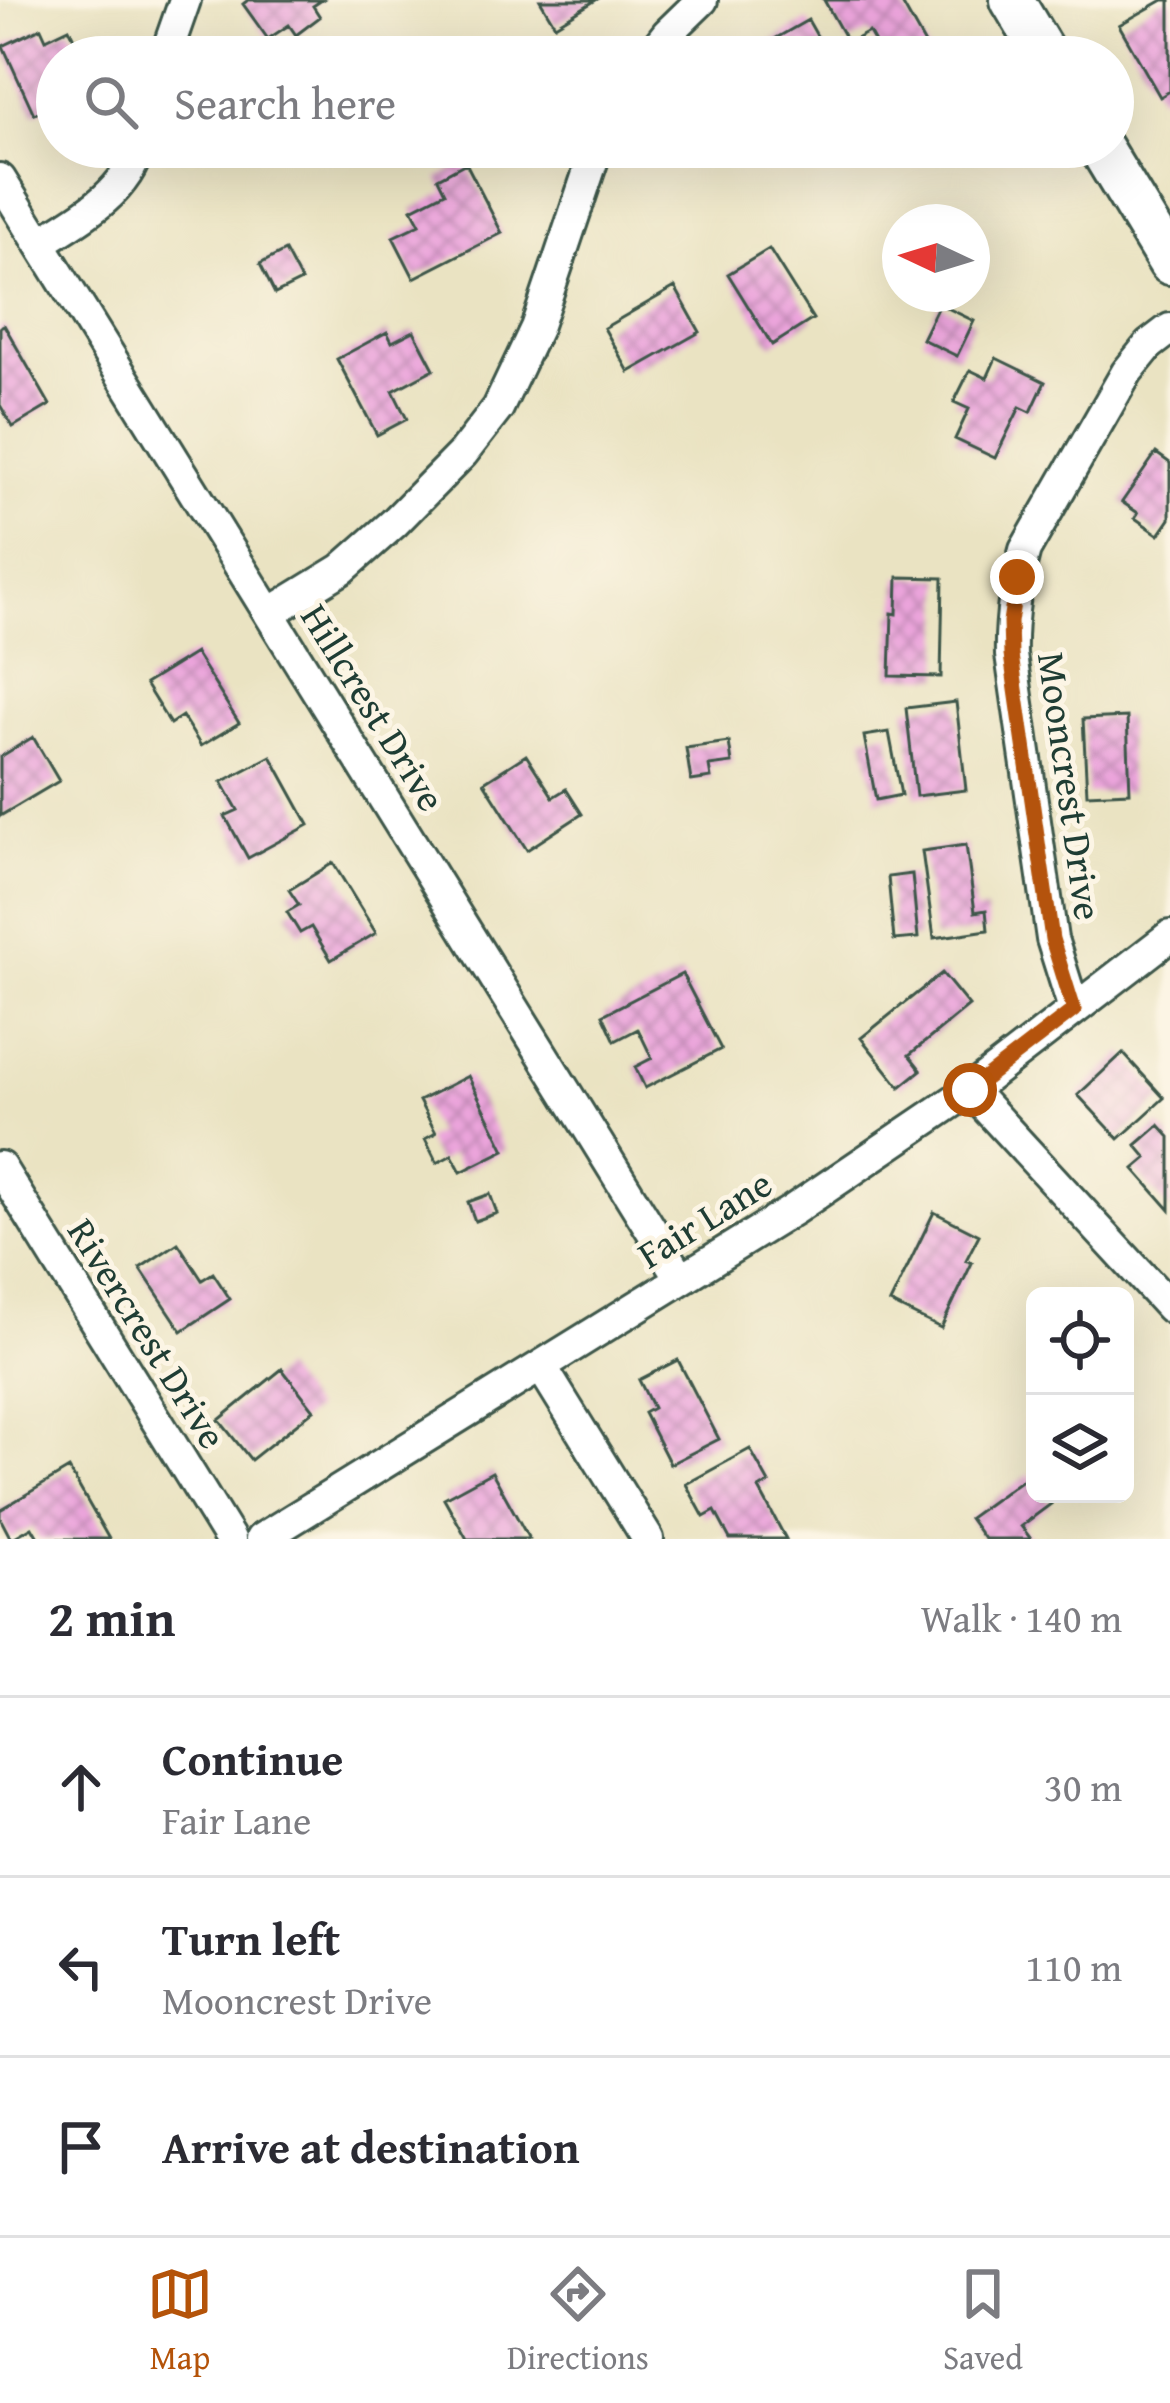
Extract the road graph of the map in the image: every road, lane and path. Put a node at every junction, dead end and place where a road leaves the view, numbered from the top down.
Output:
1 (185, 0) edge
2 (702, 0) edge
3 (1012, 0) edge
4 (172, 36) edge
5 (665, 36) edge
6 (1033, 36) edge
7 (129, 168) edge
8 (590, 168) edge
9 (1113, 168) edge
10 (0, 178) edge
11 (40, 243) junction
12 (1170, 263) edge
13 (1170, 329) edge
14 (271, 613) junction
15 (1170, 936) edge
16 (1074, 1010) junction
17 (970, 1090) junction
18 (0, 1167) edge
19 (681, 1278) junction
20 (1170, 1307) edge
21 (541, 1366) junction
22 (230, 1539) edge
23 (261, 1539) edge
24 (648, 1539) edge

1 - 4 street
2 - 5 street
3 - 6 main road
7 - 11 street
8 - 14 street
9 - 12 main road
10 - 11 street, Hillcrest Drive
11 - 14 street, Hillcrest Drive
13 - 16 street, Mooncrest Drive
14 - 19 street, Hillcrest Drive
15 - 16 street, Fair Lane
16 - 17 street, Fair Lane
17 - 19 street, Fair Lane
17 - 20 street
18 - 22 street, Rivercrest Drive
19 - 21 street, Fair Lane
21 - 23 street, Fair Lane
21 - 24 street

